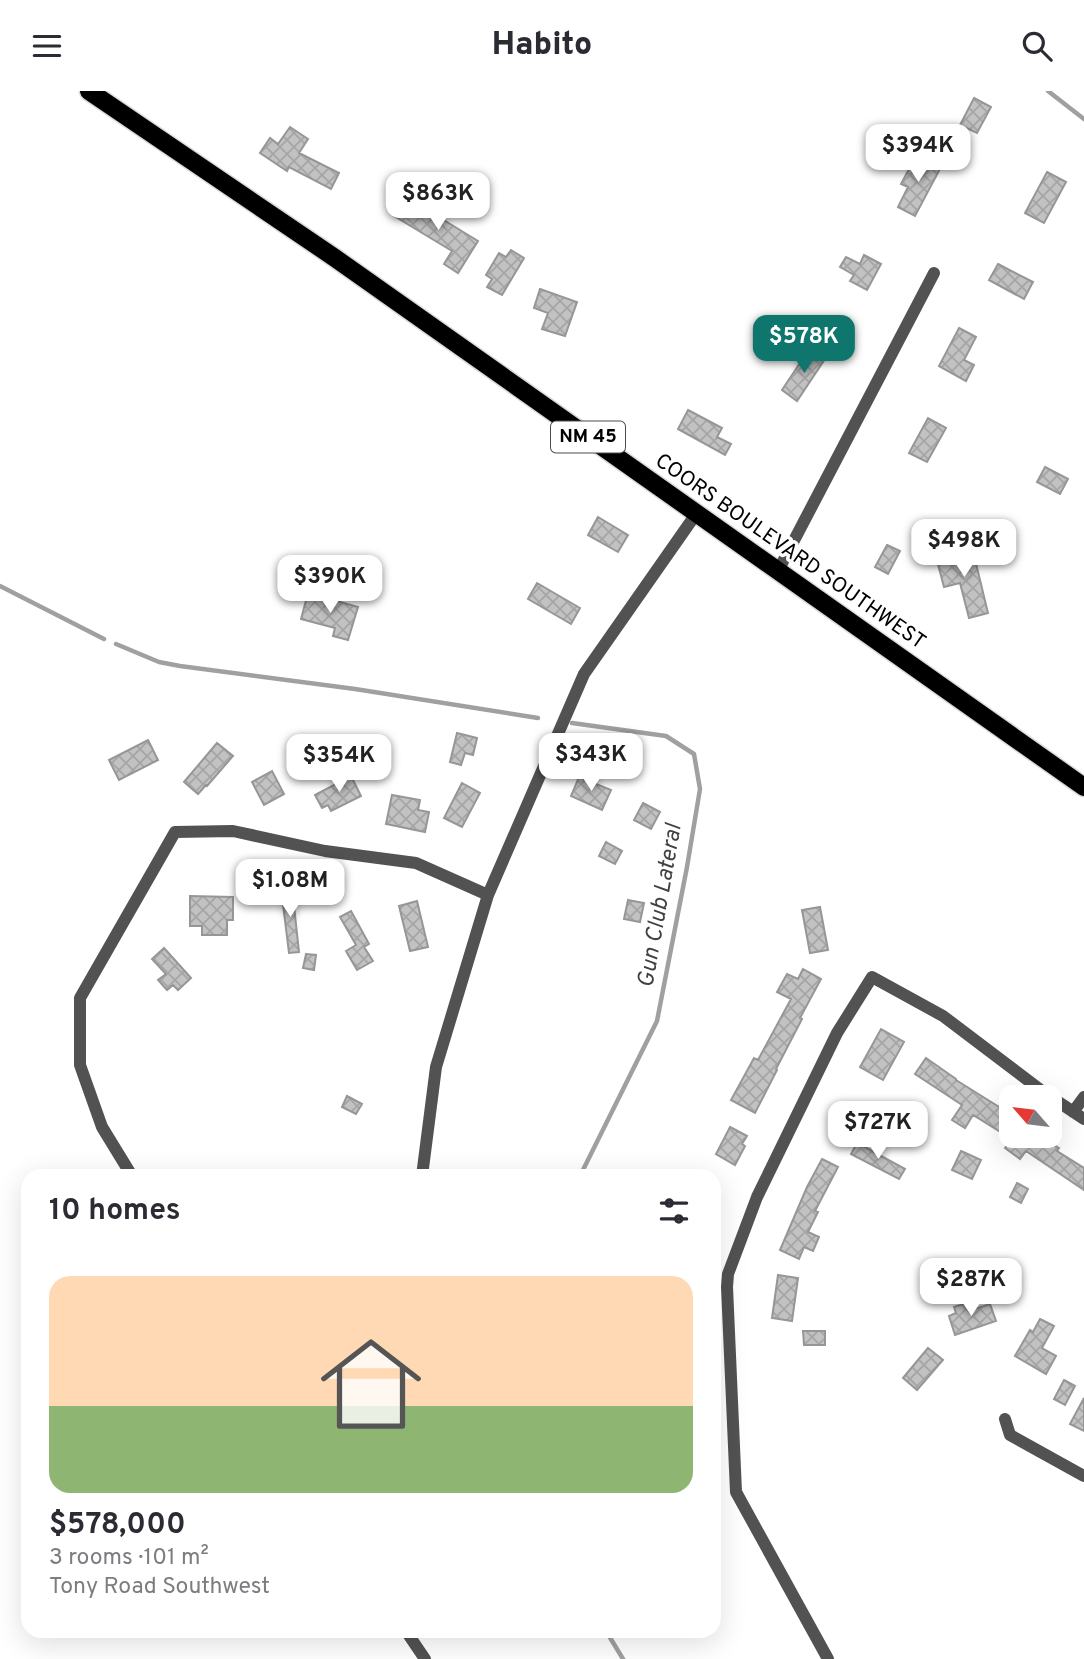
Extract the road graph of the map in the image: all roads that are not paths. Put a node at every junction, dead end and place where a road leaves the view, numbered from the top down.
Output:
1 (90, 91) edge
2 (934, 273) dead end
3 (696, 513) junction
4 (778, 571) junction
5 (1084, 787) edge
6 (488, 895) junction
7 (1084, 1097) edge
8 (1079, 1116) edge
9 (128, 1169) edge
10 (423, 1169) edge
11 (1004, 1419) dead end
12 (1084, 1476) edge
13 (411, 1638) edge
14 (425, 1659) edge
15 (828, 1659) edge

1 - 3 main road, COORS BOULEVARD SOUTHWEST / NM 45
2 - 4 street
3 - 4 main road, COORS BOULEVARD SOUTHWEST / NM 45
3 - 6 street
4 - 5 main road, COORS BOULEVARD SOUTHWEST / NM 45
6 - 9 street
6 - 10 street
7 - 8 street
8 - 15 street
11 - 12 street
13 - 14 street

